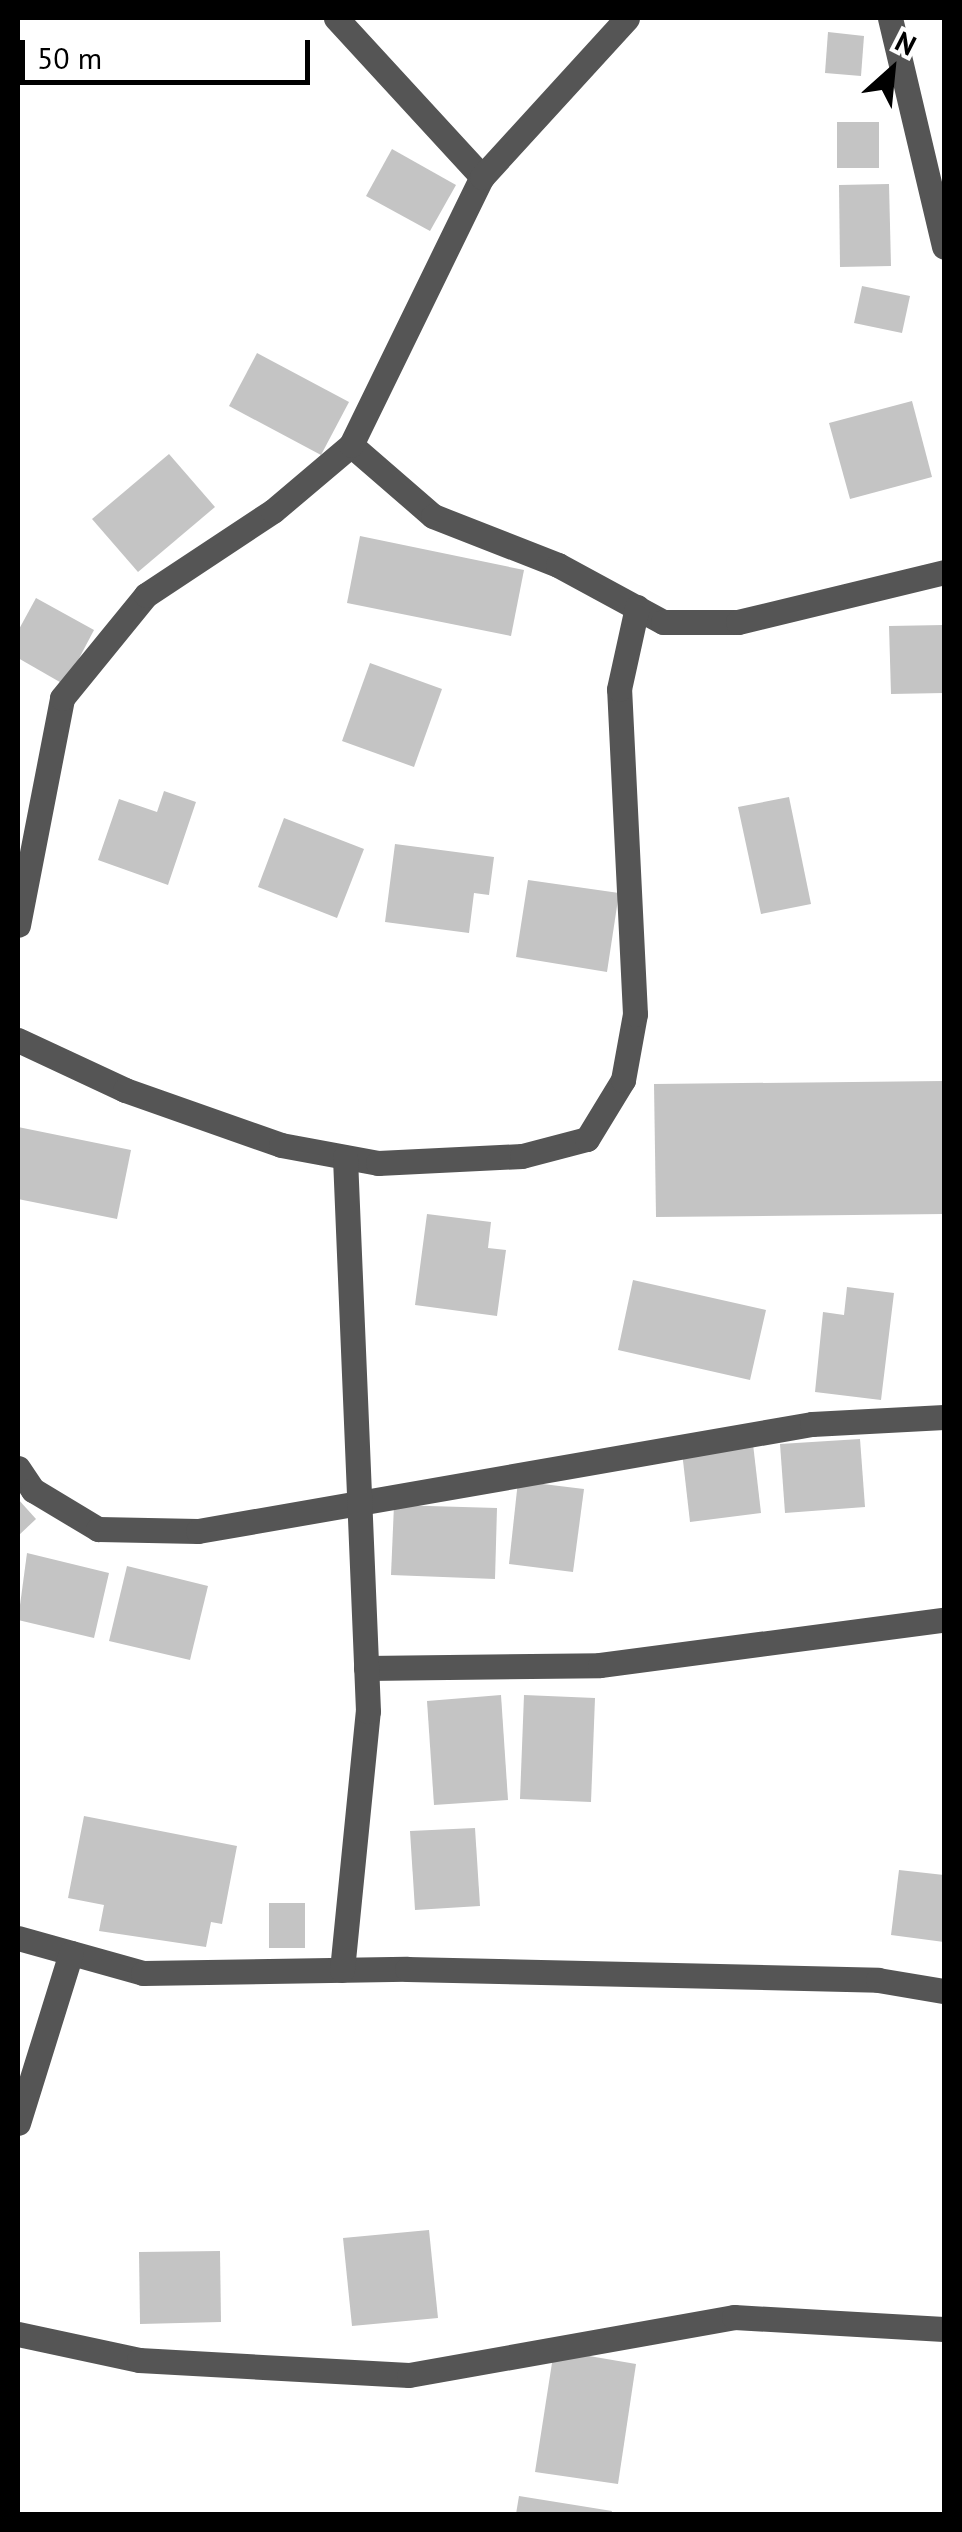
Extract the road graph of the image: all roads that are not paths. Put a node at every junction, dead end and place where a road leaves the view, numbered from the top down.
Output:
1 (336, 18) edge
2 (627, 18) edge
3 (890, 18) edge
4 (482, 177) junction
5 (944, 248) edge
6 (351, 446) junction
7 (944, 572) edge
8 (637, 607) junction
9 (18, 925) edge
10 (18, 1040) edge
11 (346, 1157) junction
12 (944, 1417) edge
13 (18, 1468) edge
14 (363, 1500) junction
15 (944, 1620) edge
16 (366, 1668) junction
17 (18, 1938) edge
18 (70, 1953) junction
19 (342, 1970) junction
20 (944, 1991) edge
21 (18, 2124) edge
22 (944, 2329) edge
23 (18, 2334) edge

1 - 4 street
2 - 4 street
3 - 5 street
4 - 6 street
6 - 8 street
6 - 9 street
7 - 8 street
8 - 11 street
10 - 11 street
11 - 14 street
12 - 14 street
13 - 14 street
14 - 16 street
15 - 16 street
16 - 19 street
17 - 18 street
18 - 19 street
18 - 21 street
19 - 20 street
22 - 23 street

